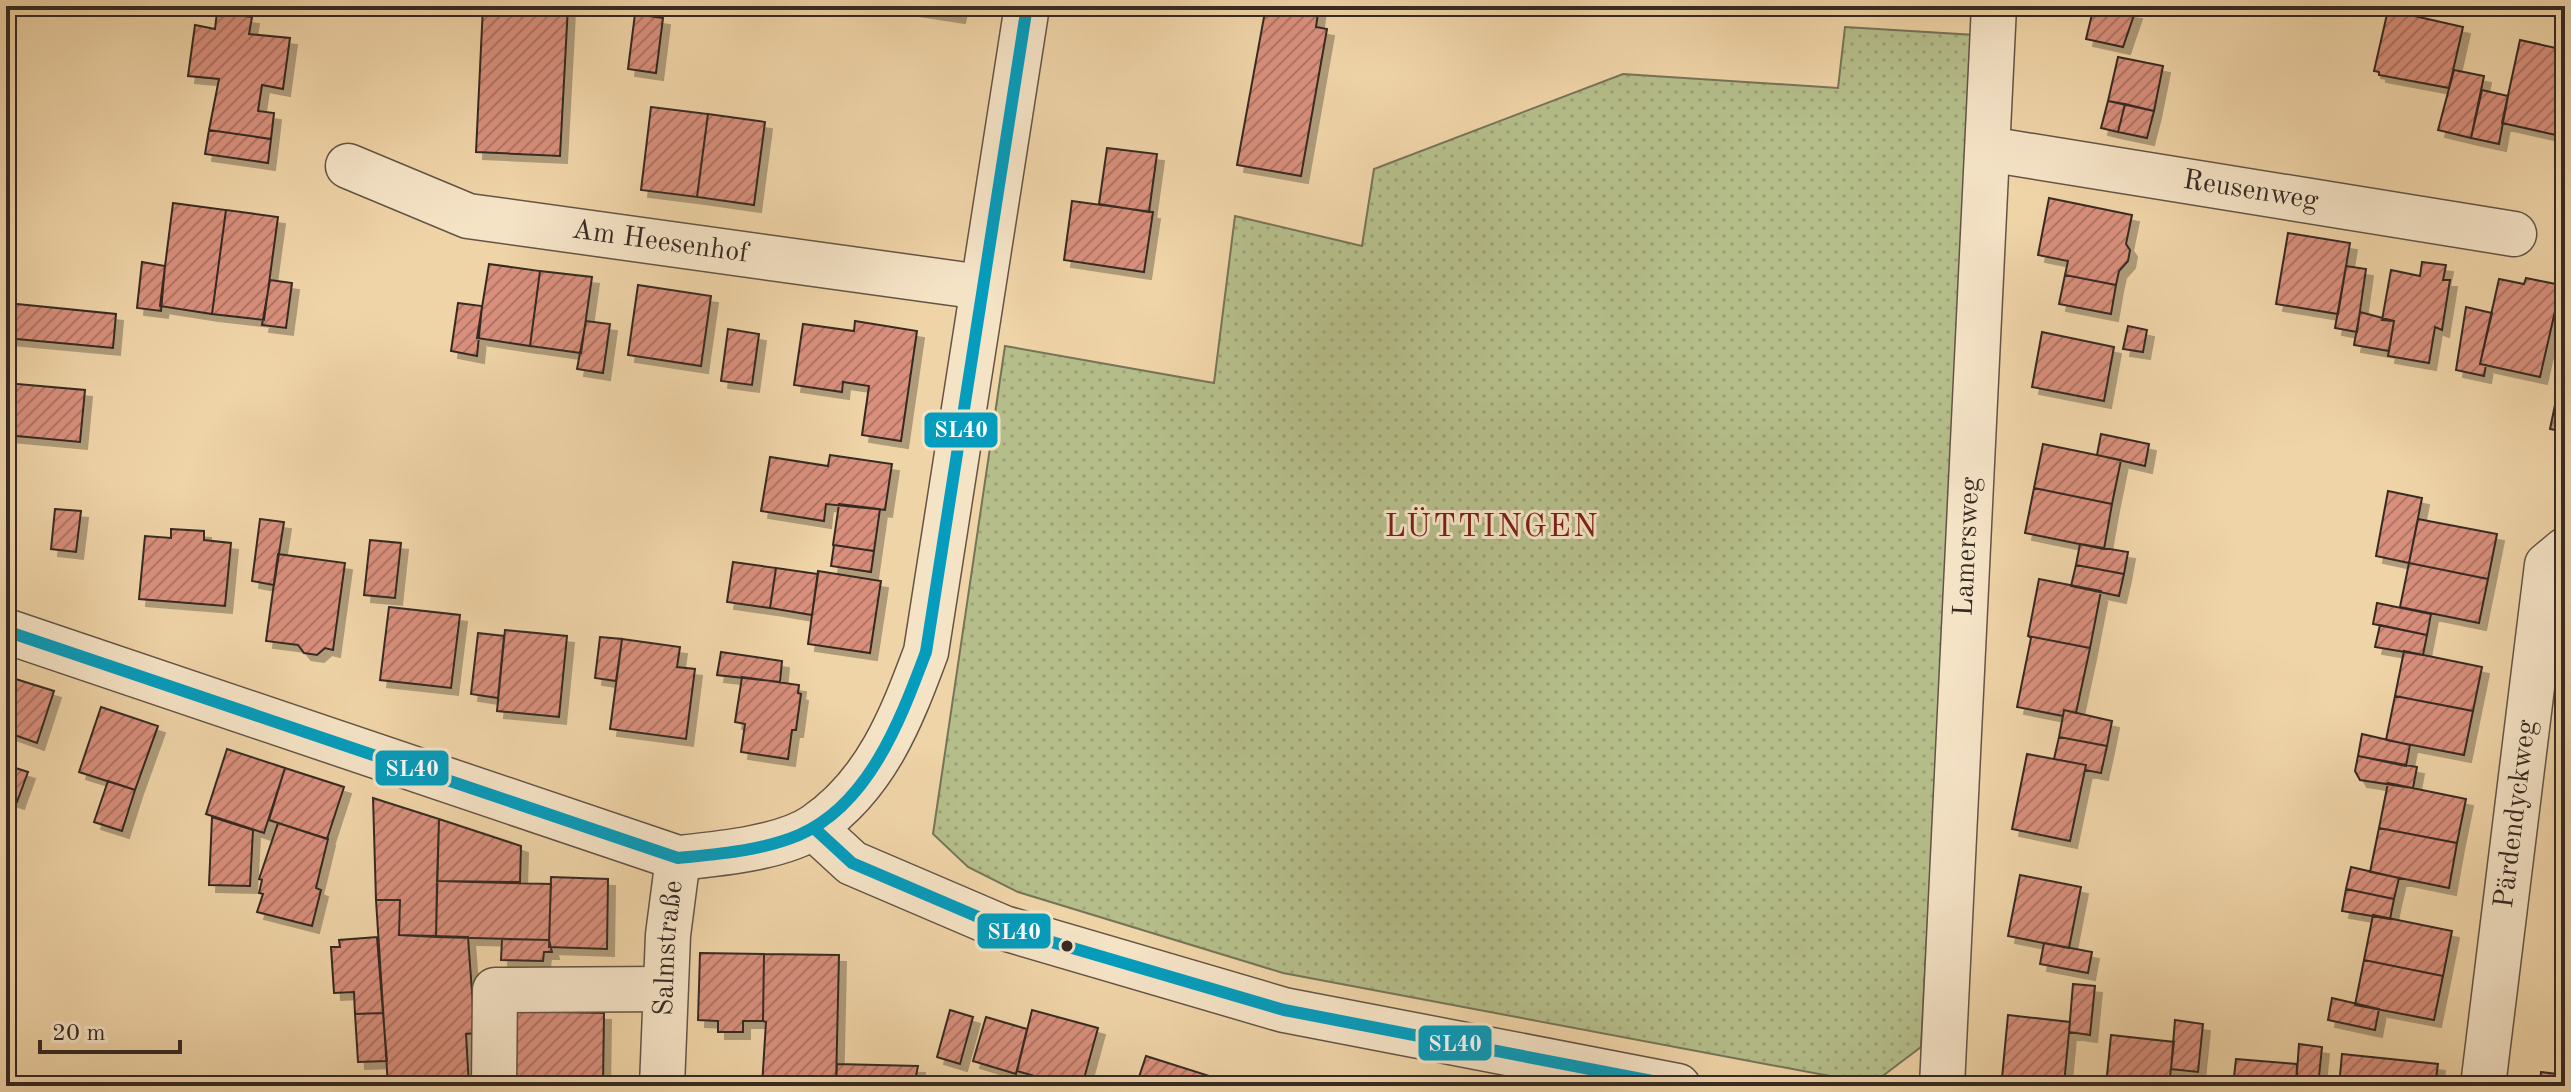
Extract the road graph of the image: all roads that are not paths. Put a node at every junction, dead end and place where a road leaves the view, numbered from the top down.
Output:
1 (1027, 6) edge
2 (1994, 6) edge
3 (1988, 149) junction
4 (348, 166) dead end
5 (2514, 234) dead end
6 (981, 287) junction
7 (2565, 550) edge
8 (6, 631) edge
9 (814, 828) junction
10 (678, 858) junction
11 (665, 989) junction
12 (494, 1086) edge
13 (662, 1086) edge
14 (1678, 1086) edge
15 (1942, 1086) edge
16 (2483, 1086) edge

1 - 6 street, Salmstraße
2 - 3 street, Lamersweg
3 - 5 street, Reusenweg
3 - 15 street, Lamersweg
4 - 6 street, Am Heesenhof
6 - 9 street, Salmstraße
7 - 16 street, Pärdendyckweg
8 - 10 street
9 - 10 street, Salmstraße
9 - 14 street
10 - 11 street, Salmstraße
11 - 12 street
11 - 13 street, Salmstraße

